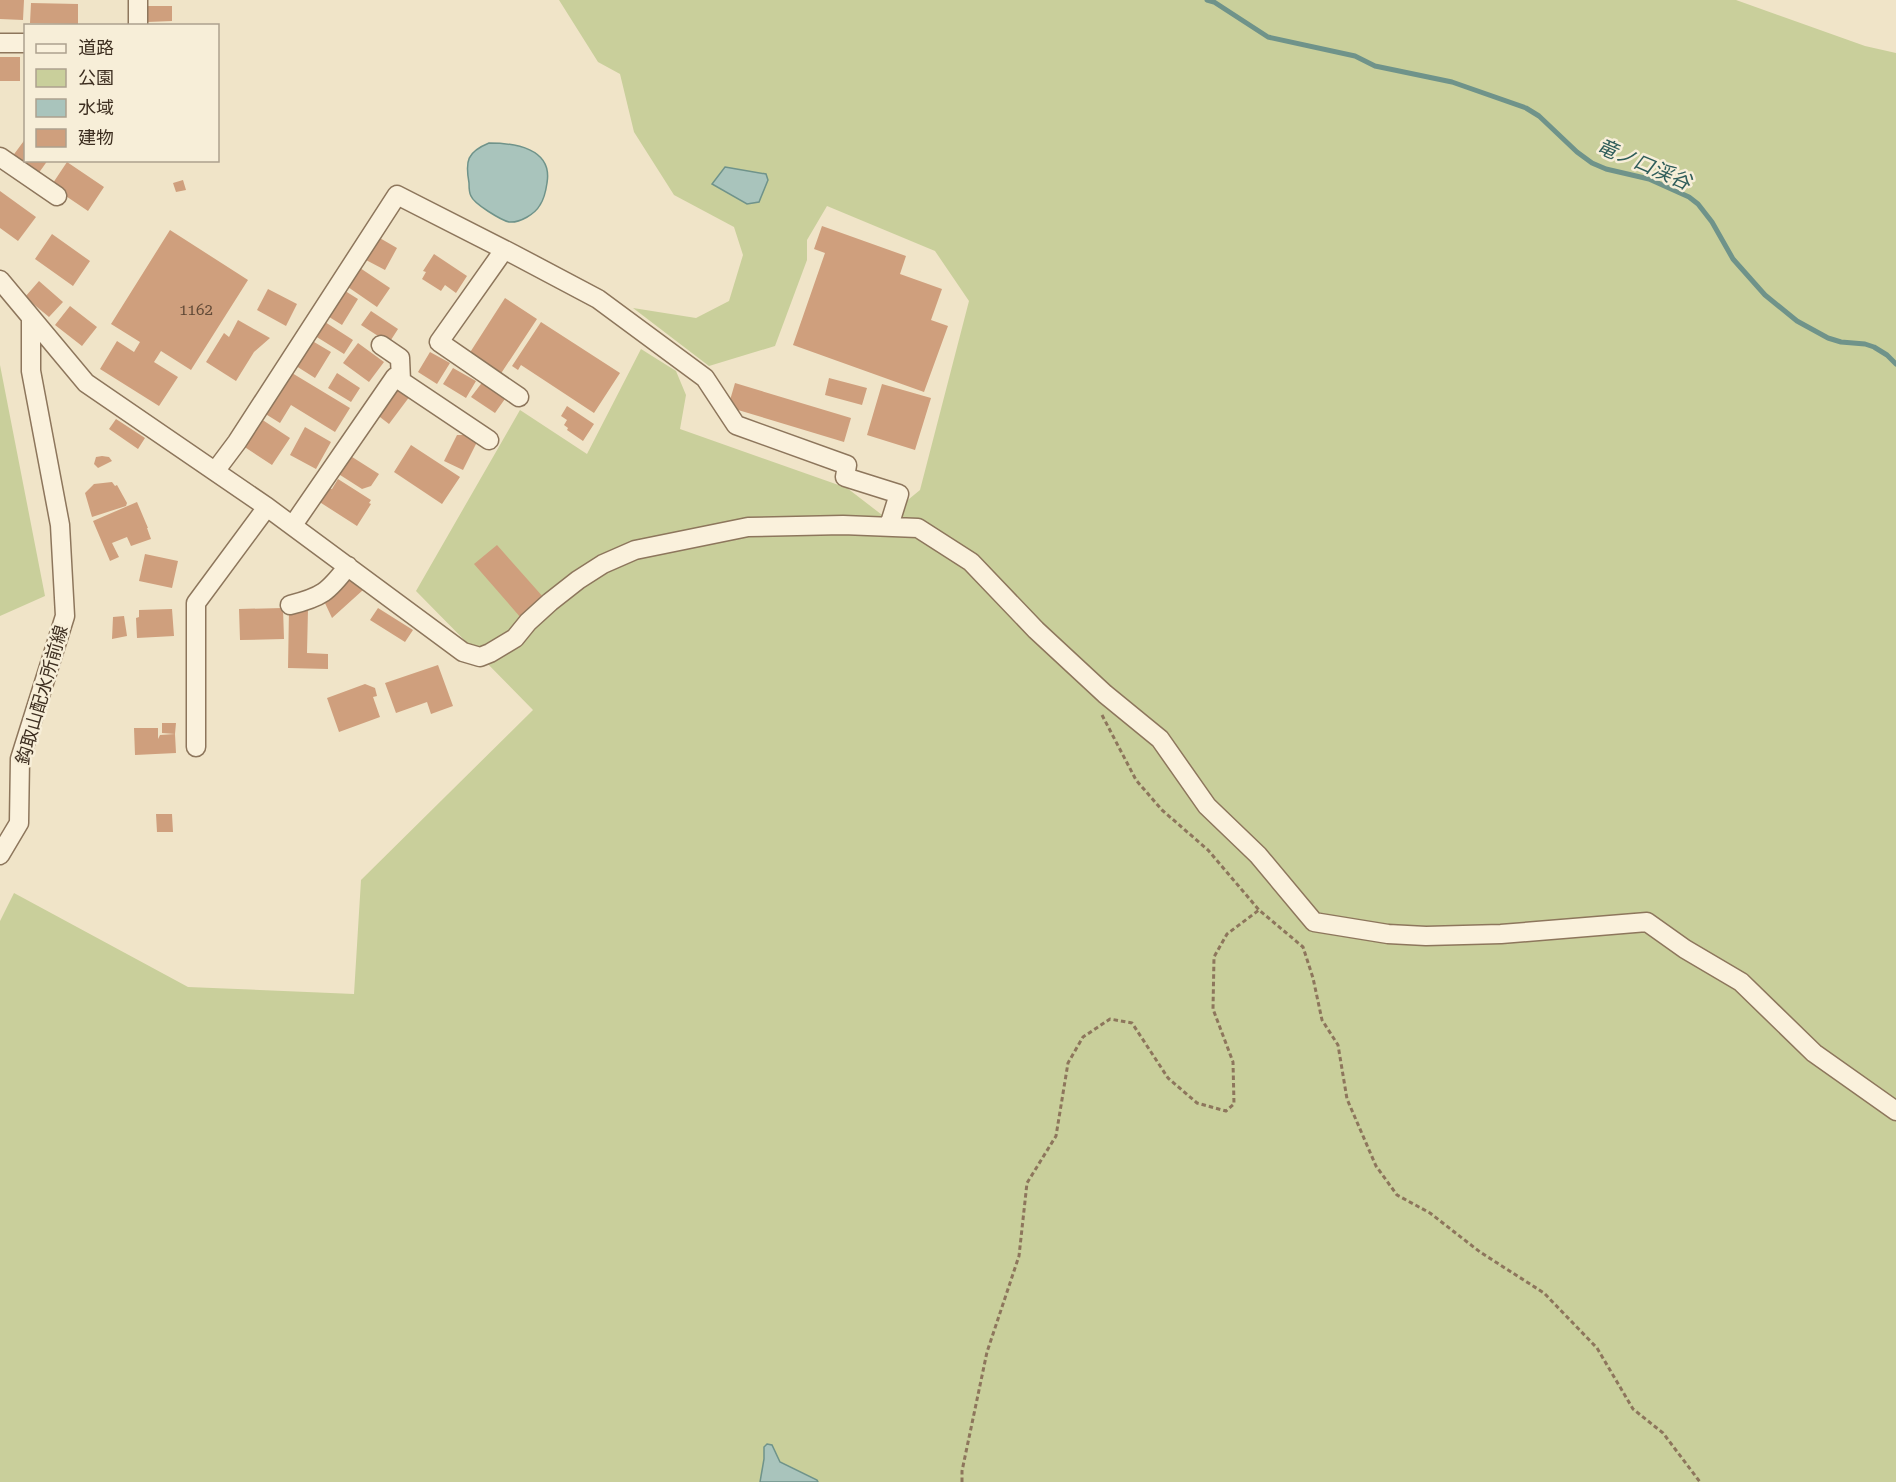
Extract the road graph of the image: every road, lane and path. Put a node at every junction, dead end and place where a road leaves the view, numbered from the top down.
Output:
1 (138, 0) edge
2 (138, 24) edge
3 (0, 43) edge
4 (24, 43) edge
5 (0, 158) edge
6 (52, 186) dead end
7 (504, 250) junction
8 (0, 280) edge
9 (31, 317) junction
10 (381, 345) dead end
11 (401, 381) junction
12 (519, 397) dead end
13 (489, 440) dead end
14 (216, 470) junction
15 (267, 507) junction
16 (293, 525) junction
17 (889, 526) junction
18 (348, 566) junction
19 (290, 604) dead end
20 (1101, 713) dead end
21 (196, 747) dead end
22 (0, 855) edge
23 (1259, 910) junction
24 (1896, 1111) edge
25 (962, 1482) edge
26 (1700, 1482) edge

1 - 2 street
3 - 4 street
5 - 6 street
7 - 12 street
7 - 14 street
7 - 17 street
8 - 9 street
9 - 14 street
9 - 22 street, 鈎取山配水所前線
10 - 11 street
11 - 13 street
11 - 16 street
14 - 15 street
15 - 16 street
15 - 21 street
16 - 18 street
17 - 18 street
17 - 24 street
18 - 19 street
20 - 23 path
23 - 25 path
23 - 26 path

